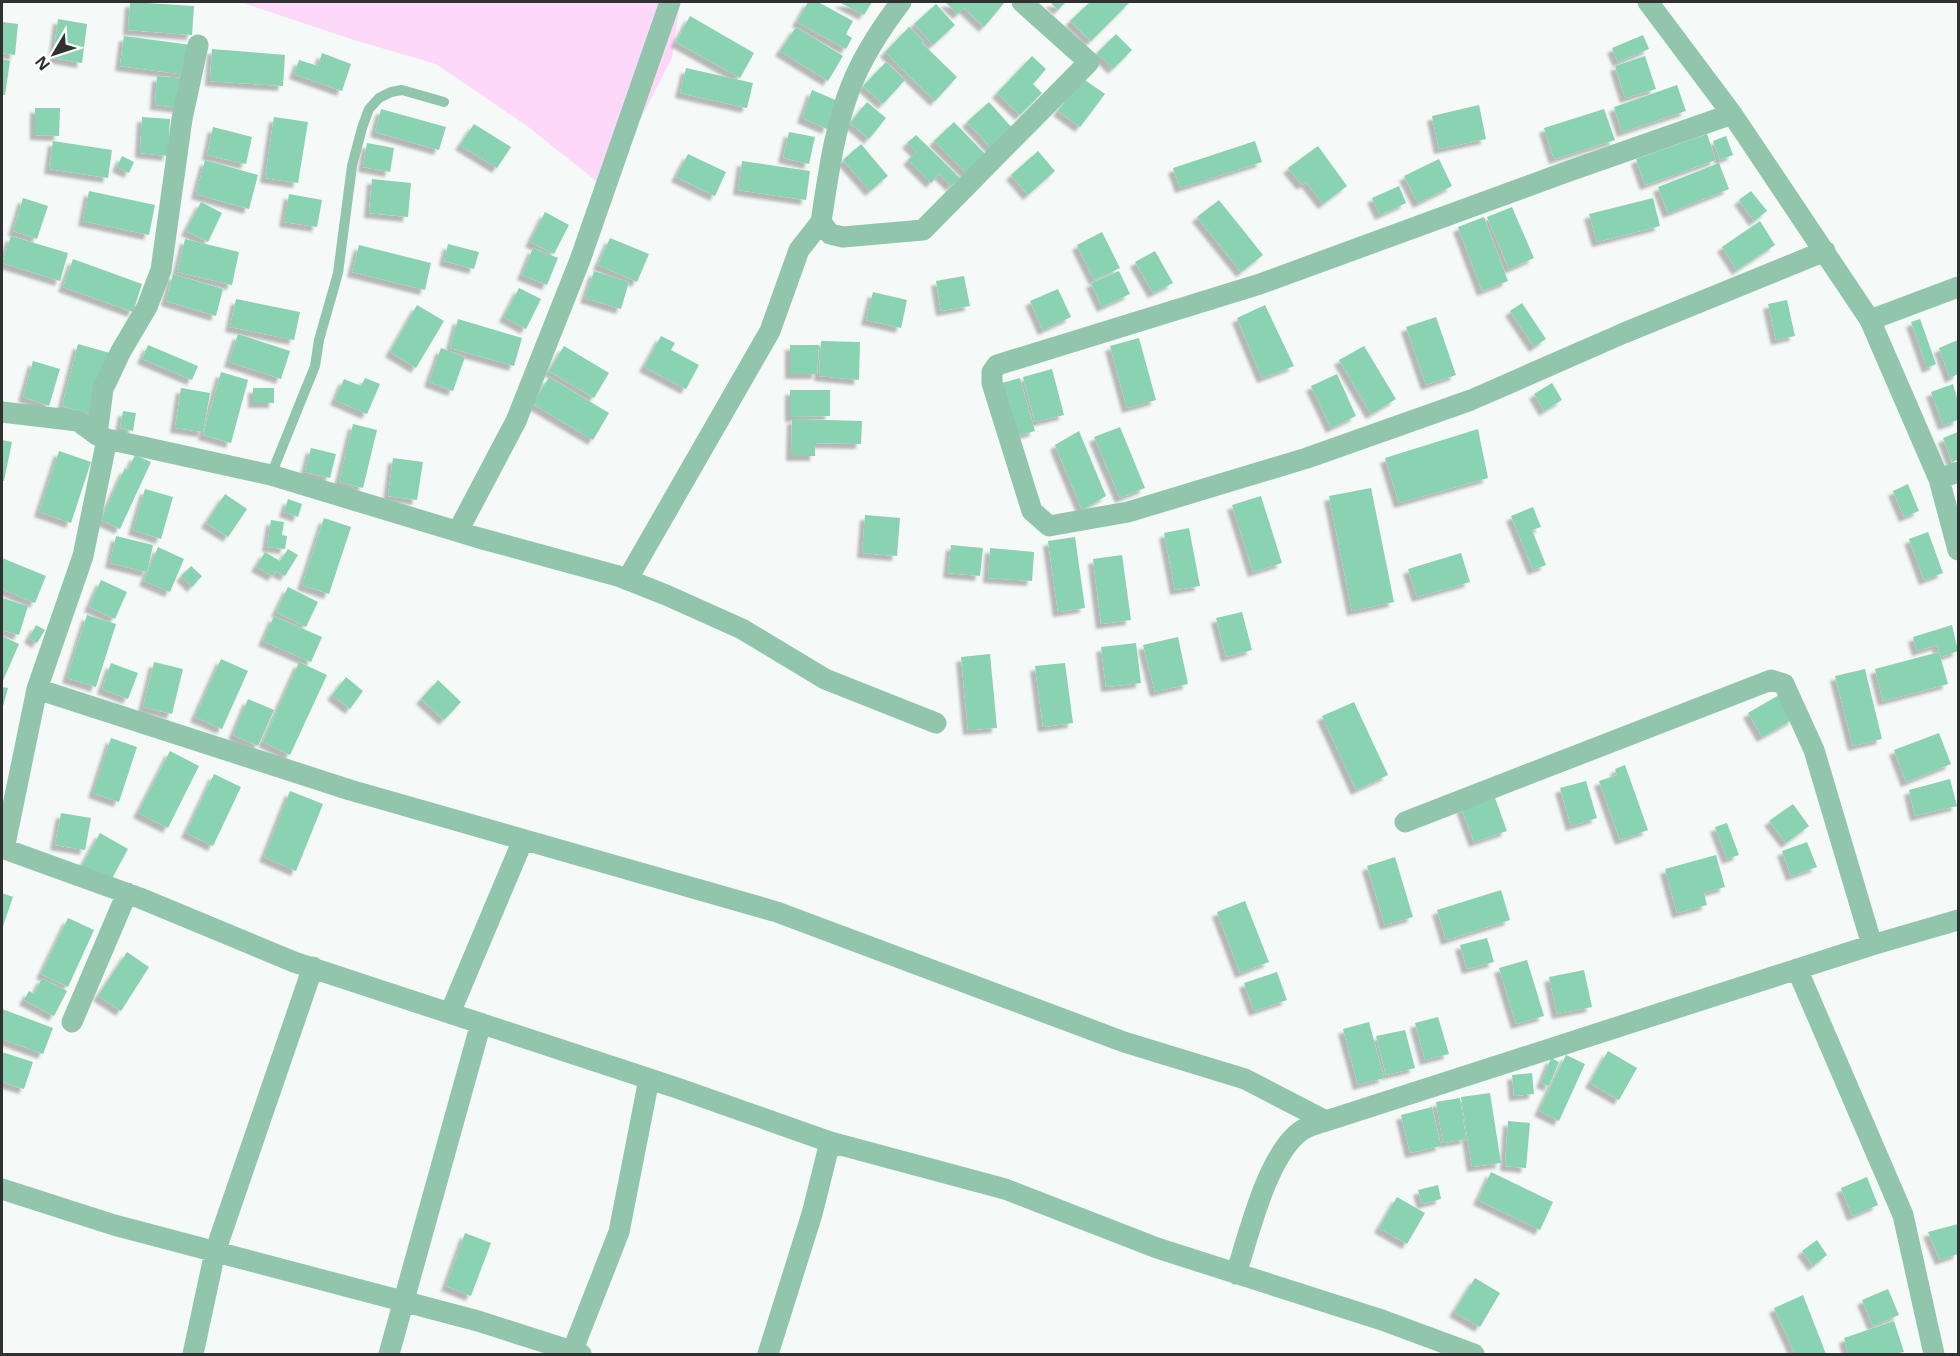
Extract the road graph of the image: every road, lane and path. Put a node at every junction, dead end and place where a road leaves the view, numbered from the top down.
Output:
1 (670, 2) edge
2 (901, 2) edge
3 (1022, 2) edge
4 (1648, 2) edge
5 (198, 45) dead end
6 (444, 102) dead end
7 (1732, 114) junction
8 (821, 222) junction
9 (1825, 251) junction
10 (1959, 287) edge
11 (1870, 320) junction
12 (2, 412) edge
13 (102, 437) junction
14 (1959, 472) edge
15 (272, 475) junction
16 (1939, 479) junction
17 (458, 531) junction
18 (1959, 550) edge
19 (627, 580) junction
20 (37, 689) junction
21 (936, 723) dead end
22 (1405, 822) dead end
23 (523, 840) junction
24 (3, 848) edge
25 (127, 893) junction
26 (1959, 920) edge
27 (1872, 945) junction
28 (313, 966) junction
29 (1797, 969) junction
30 (450, 1013) junction
31 (72, 1022) dead end
32 (481, 1023) junction
33 (649, 1079) junction
34 (1326, 1120) junction
35 (830, 1142) junction
36 (2, 1189) edge
37 (215, 1252) junction
38 (1236, 1274) junction
39 (405, 1301) junction
40 (577, 1353) edge
41 (193, 1354) edge
42 (389, 1354) edge
43 (768, 1354) edge
44 (1474, 1354) edge
45 (1934, 1354) edge

1 - 17 street
2 - 8 street
3 - 8 street
4 - 7 street
5 - 13 street
6 - 15 lane
7 - 9 street
7 - 9 street
8 - 19 street
9 - 11 street
10 - 11 street
11 - 16 street
12 - 13 street
13 - 15 street
13 - 20 street
14 - 16 street
15 - 17 street
16 - 18 street
17 - 19 street
19 - 21 street
20 - 23 street
20 - 24 street
22 - 27 street
23 - 30 street
23 - 34 street
24 - 25 street
25 - 28 street
25 - 31 street
26 - 27 street
27 - 29 street
28 - 30 street
28 - 37 street
29 - 34 street
29 - 45 street
30 - 32 street
32 - 33 street
32 - 39 street
33 - 35 street
33 - 40 street
34 - 38 street
35 - 38 street
35 - 43 street
36 - 37 street
37 - 39 street
37 - 41 street
38 - 44 street
39 - 40 street
39 - 42 street

